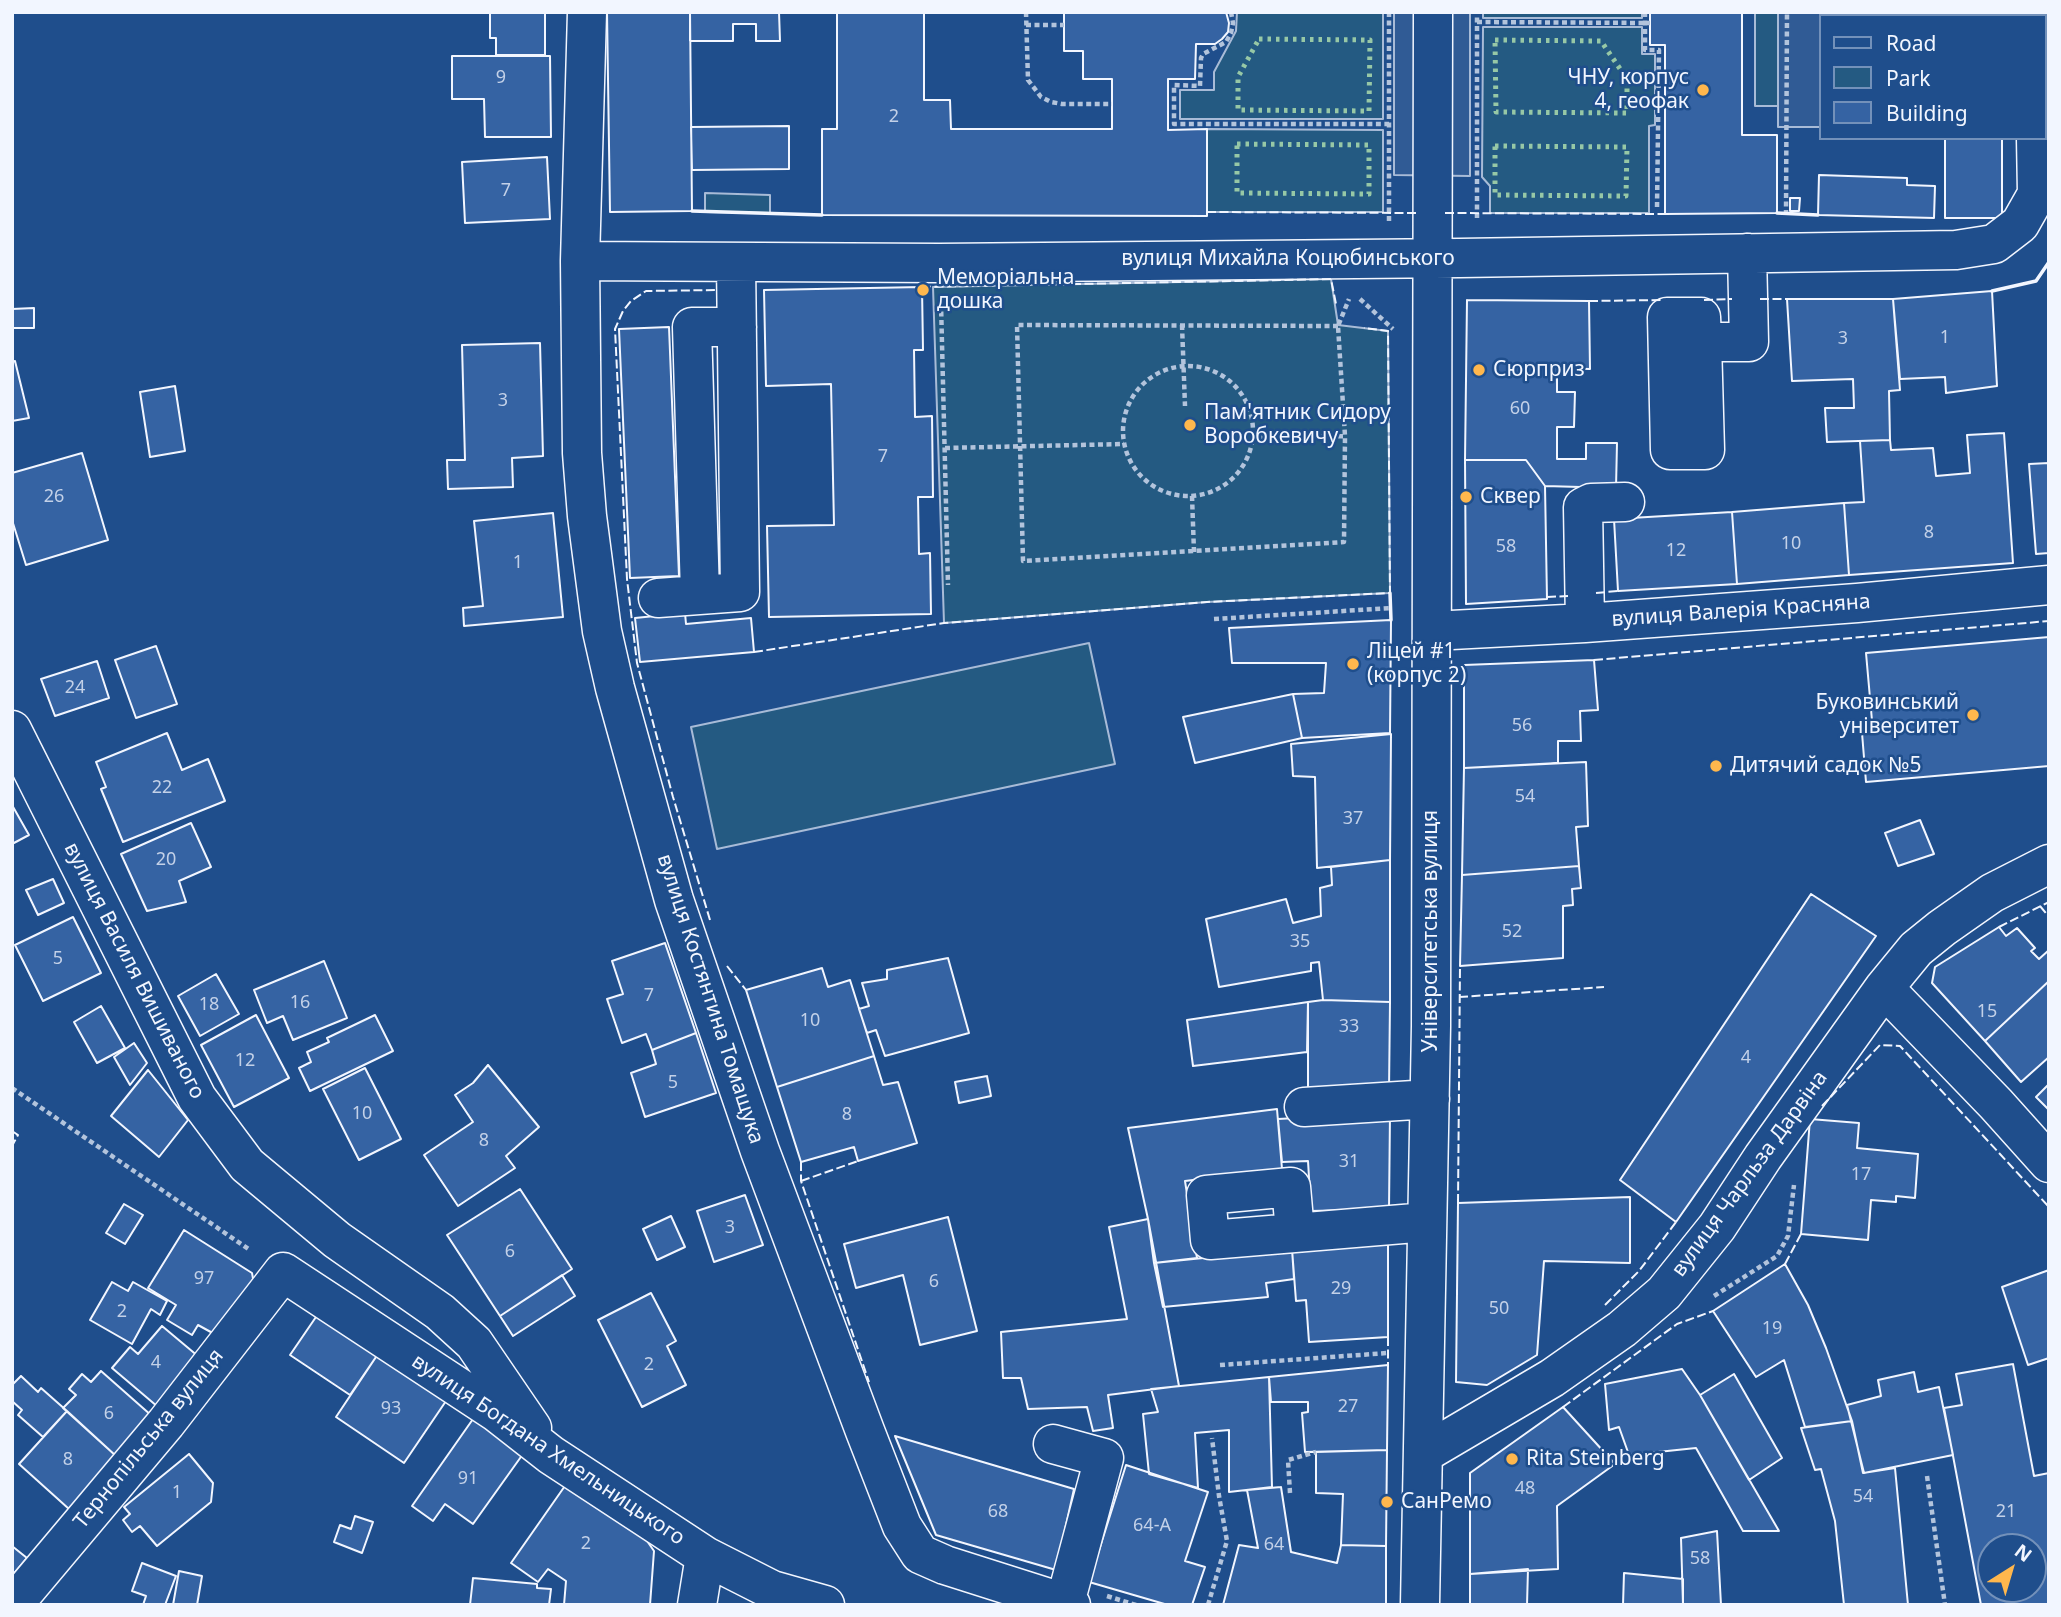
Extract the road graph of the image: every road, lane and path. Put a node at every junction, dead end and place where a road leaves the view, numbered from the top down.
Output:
1 (587, 12) edge
2 (1026, 12) edge
3 (1231, 12) edge
4 (1389, 12) edge
5 (1433, 12) edge
6 (1477, 12) edge
7 (1646, 12) edge
8 (1787, 12) edge
9 (1477, 22) junction
10 (1648, 23) junction
11 (1026, 25) junction
12 (1064, 25) dead end
13 (1112, 104) dead end
14 (1389, 124) junction
15 (2036, 140) edge
16 (1657, 208) dead end
17 (1786, 222) dead end
18 (1389, 229) dead end
19 (1477, 229) dead end
20 (1747, 253) junction
21 (1433, 258) junction
22 (580, 261) junction
23 (736, 262) junction
24 (939, 263) junction
25 (1352, 292) dead end
26 (1182, 325) junction
27 (1395, 331) dead end
28 (1702, 342) dead end
29 (1184, 366) junction
30 (1185, 406) dead end
31 (1345, 436) junction
32 (1253, 438) junction
33 (1124, 444) junction
34 (1020, 447) junction
35 (945, 448) junction
36 (1192, 496) junction
37 (1625, 502) dead end
38 (1194, 552) junction
39 (2049, 585) edge
40 (948, 586) dead end
41 (658, 598) dead end
42 (1397, 600) dead end
43 (1214, 619) dead end
44 (1584, 623) junction
45 (1432, 631) junction
46 (12, 730) edge
47 (2049, 864) edge
48 (1884, 988) junction
49 (12, 1088) edge
50 (1430, 1099) junction
51 (1304, 1107) dead end
52 (2049, 1163) edge
53 (1794, 1183) dead end
54 (1427, 1222) junction
55 (1295, 1232) dead end
56 (283, 1272) junction
57 (1706, 1301) dead end
58 (1396, 1353) dead end
59 (1220, 1365) dead end
60 (1212, 1438) dead end
61 (1053, 1444) dead end
62 (1316, 1452) dead end
63 (1423, 1454) junction
64 (551, 1455) junction
65 (1927, 1476) dead end
66 (1290, 1493) dead end
67 (705, 1556) junction
68 (1068, 1604) edge
69 (13, 1605) edge
70 (697, 1605) edge
71 (825, 1605) edge
72 (1208, 1605) edge
73 (1420, 1605) edge
74 (1945, 1605) edge

1 - 22 street, вулиця Костянтина Томащука
2 - 11 path
3 - 14 path
4 - 14 path
5 - 21 street, Університетська вулиця
6 - 9 path
7 - 10 path
8 - 17 path
9 - 10 path
9 - 19 path
10 - 16 path
11 - 12 path
11 - 13 path
14 - 18 path
15 - 20 street, вулиця Михайла Коцюбинського
20 - 21 street, вулиця Михайла Коцюбинського
20 - 28 street
21 - 24 street, вулиця Михайла Коцюбинського
21 - 45 street, Університетська вулиця
22 - 23 street, вулиця Михайла Коцюбинського
22 - 68 street, вулиця Костянтина Томащука
23 - 24 street, вулиця Михайла Коцюбинського
23 - 41 street
24 - 35 path
25 - 27 path
26 - 29 path
26 - 31 path
26 - 34 path
29 - 30 path
29 - 32 path
29 - 33 path
31 - 32 path
31 - 38 path
32 - 36 path
33 - 34 path
33 - 36 path
34 - 35 path
34 - 38 path
35 - 40 path
36 - 38 path
37 - 44 street
39 - 44 street, вулиця Валерія Красняна
42 - 43 path
44 - 45 street, вулиця Валерія Красняна
45 - 50 street, Університетська вулиця
46 - 64 street, вулиця Василя Вишиваного
47 - 48 street, вулиця Чарльза Дарвіна
48 - 52 street
48 - 63 street, вулиця Чарльза Дарвіна
49 - 56 path
50 - 51 street
50 - 54 street, Університетська вулиця
53 - 57 path
54 - 55 street
54 - 63 street, Університетська вулиця
56 - 64 street, вулиця Богдана Хмельницького
56 - 69 street, Тернопільська вулиця
58 - 59 path
60 - 72 path
61 - 68 street
62 - 66 path
63 - 73 street, Університетська вулиця
64 - 67 street, вулиця Богдана Хмельницького
65 - 74 path
67 - 70 street
67 - 71 street, вулиця Богдана Хмельницького

